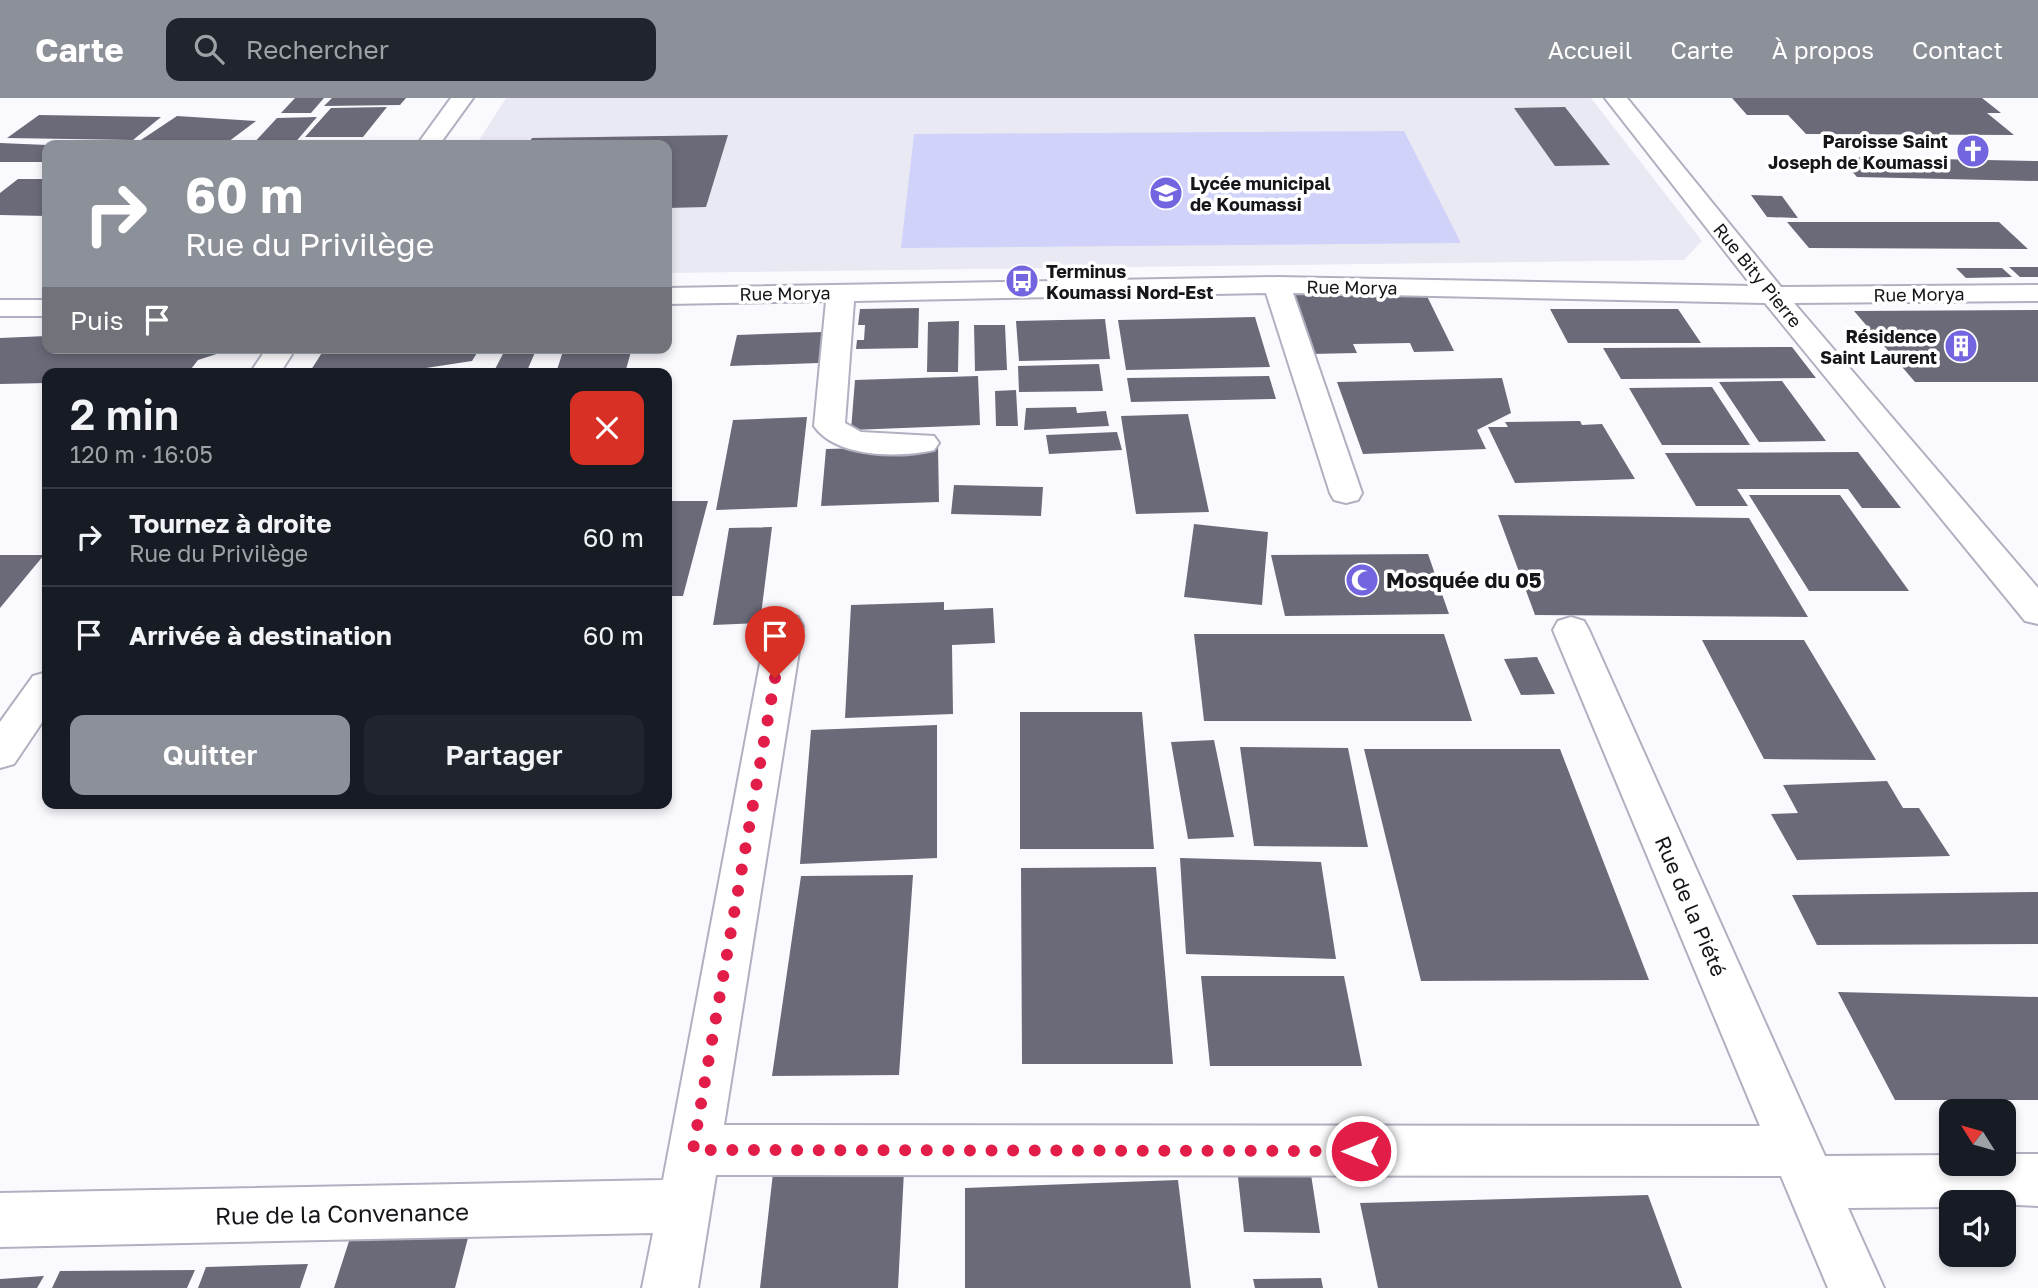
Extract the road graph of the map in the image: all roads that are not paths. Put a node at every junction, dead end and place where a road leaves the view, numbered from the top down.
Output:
1 (462, 98) edge
2 (1616, 98) edge
3 (432, 140) edge
4 (1277, 285) junction
5 (841, 292) junction
6 (2038, 293) edge
7 (1773, 295) junction
8 (672, 296) edge
9 (0, 308) edge
10 (42, 308) edge
11 (923, 443) dead end
12 (1346, 492) dead end
13 (2038, 611) edge
14 (785, 626) dead end
15 (1571, 630) dead end
16 (42, 692) edge
17 (0, 753) edge
18 (693, 1150) junction
19 (1803, 1167) junction
20 (2038, 1180) edge
21 (684, 1206) junction
22 (0, 1220) edge
23 (670, 1288) edge
24 (1856, 1288) edge

1 - 3 street
2 - 7 street, Rue Bity Pierre
4 - 5 street, Rue Morya
4 - 7 street, Rue Morya
4 - 12 street
5 - 8 street, Rue Morya
5 - 11 street
6 - 7 street, Rue Morya
7 - 13 street, Rue Bity Pierre
9 - 10 street
14 - 18 street
15 - 19 street, Rue de la Piété
16 - 17 street
18 - 19 street
18 - 21 street
19 - 20 street
19 - 24 street, Rue de la Piété
21 - 22 street, Rue de la Convenance
21 - 23 street

